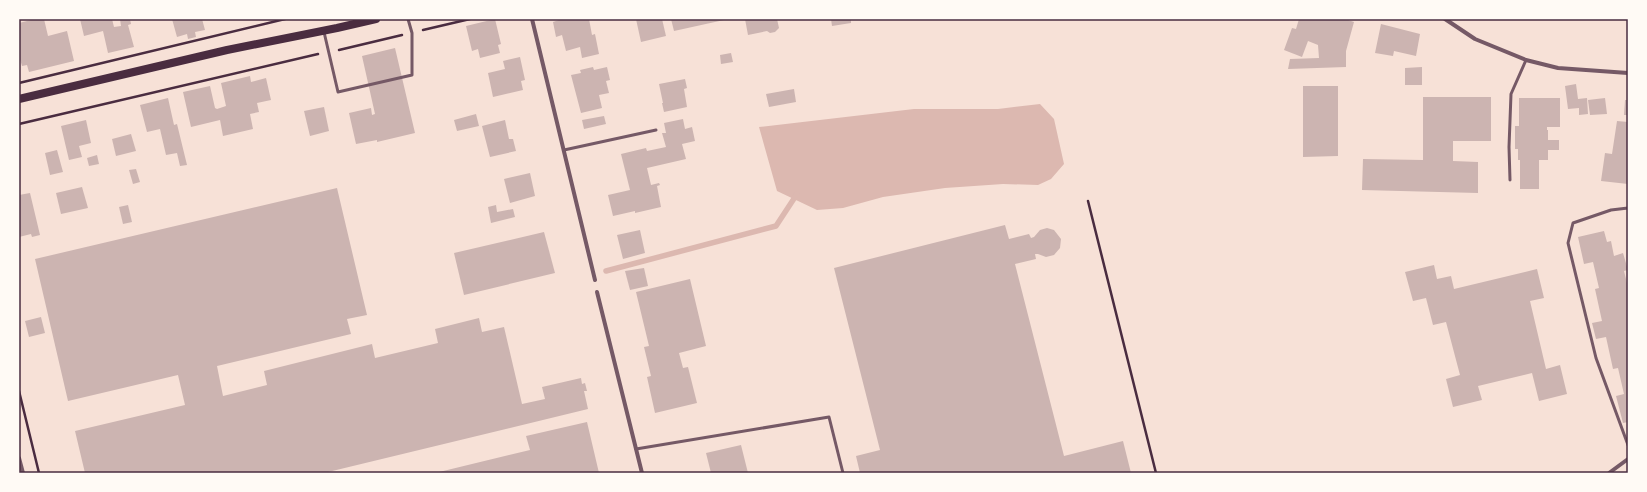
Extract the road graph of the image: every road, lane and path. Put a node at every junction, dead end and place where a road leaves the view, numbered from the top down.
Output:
1 (284, 19) edge
2 (376, 19) edge
3 (408, 19) edge
4 (470, 19) edge
5 (532, 19) edge
6 (1445, 19) edge
7 (324, 31) junction
8 (412, 33) junction
9 (329, 52) junction
10 (1526, 60) junction
11 (1628, 73) edge
12 (19, 83) edge
13 (19, 99) edge
14 (19, 124) edge
15 (656, 130) dead end
16 (564, 150) junction
17 (1510, 180) dead end
18 (1088, 201) dead end
19 (1628, 208) edge
20 (595, 280) dead end
21 (597, 292) dead end
22 (19, 391) edge
23 (1628, 444) edge
24 (636, 449) junction
25 (19, 458) edge
26 (1628, 459) edge
27 (23, 473) edge
28 (39, 473) edge
29 (642, 473) edge
30 (843, 473) edge
31 (1156, 473) edge
32 (1609, 473) edge

1 - 12 path
2 - 7 main road
3 - 8 lane
4 - 8 path
5 - 16 street
6 - 10 street
7 - 9 lane
7 - 13 main road
8 - 9 path
8 - 9 lane
9 - 14 path
10 - 11 street
10 - 17 lane
15 - 16 lane
16 - 20 street
18 - 31 path
19 - 23 lane
21 - 24 street
22 - 28 path
24 - 29 street
24 - 30 lane
25 - 27 street
26 - 32 street

